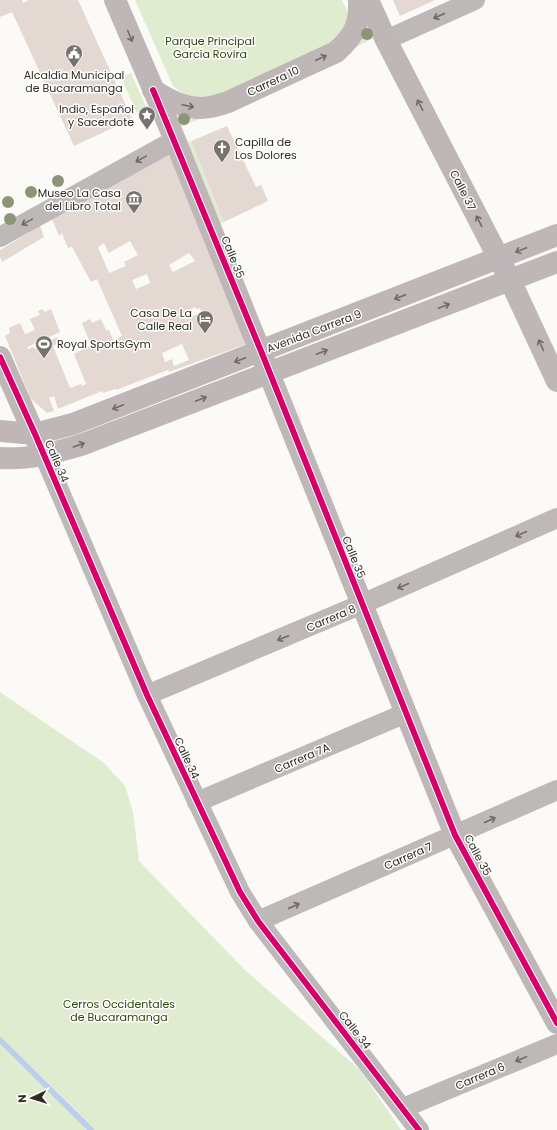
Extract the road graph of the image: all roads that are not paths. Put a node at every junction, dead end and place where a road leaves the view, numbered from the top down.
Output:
1 (115, 0) edge
2 (359, 0) edge
3 (368, 0) edge
4 (475, 0) edge
5 (386, 40) junction
6 (153, 90) junction
7 (175, 140) junction
8 (557, 235) edge
9 (0, 237) edge
10 (499, 259) junction
11 (557, 262) edge
12 (510, 280) junction
13 (261, 351) junction
14 (0, 357) edge
15 (269, 372) junction
16 (557, 381) edge
17 (0, 431) edge
18 (35, 434) junction
19 (44, 455) junction
20 (0, 458) edge
21 (557, 518) edge
22 (362, 604) junction
23 (147, 695) junction
24 (406, 713) junction
25 (557, 790) edge
26 (197, 802) junction
27 (455, 835) junction
28 (258, 921) junction
29 (557, 1023) edge
30 (557, 1044) edge
31 (403, 1108) junction
32 (419, 1130) edge

1 -> 6 street, Calle 35
6 -> 2 street, Carrera 10
3 - 5 street, Calle 37
4 -> 5 street
10 -> 5 street, Calle 37
6 - 7 street, Calle 35
7 -> 9 street
7 - 13 street, Calle 35
8 -> 10 street, Avenida Carrera 9
10 - 12 street, Calle 37
10 -> 13 street, Avenida Carrera 9
11 - 12 street, Avenida Carrera 9
15 -> 12 street, Avenida Carrera 9
16 -> 12 street, Calle 37
13 - 15 street, Calle 35
13 -> 18 street, Avenida Carrera 9
14 - 18 street, Calle 34
19 -> 15 street, Avenida Carrera 9
15 - 22 street, Calle 35
17 - 18 street, Avenida Carrera 9
18 - 19 street, Calle 34
19 - 20 street, Avenida Carrera 9
19 - 23 street, Calle 34
21 -> 22 street, Carrera 8
22 -> 23 street, Carrera 8
22 - 24 street, Calle 35
23 - 26 street, Calle 34
24 - 26 street, Carrera 7A
24 - 27 street, Calle 35
27 -> 25 street, Carrera 7
26 - 28 street, Calle 34
28 -> 27 street, Carrera 7
27 - 29 street, Calle 35
28 - 31 street, Calle 34
30 -> 31 street, Carrera 6
31 - 32 street, Calle 34

